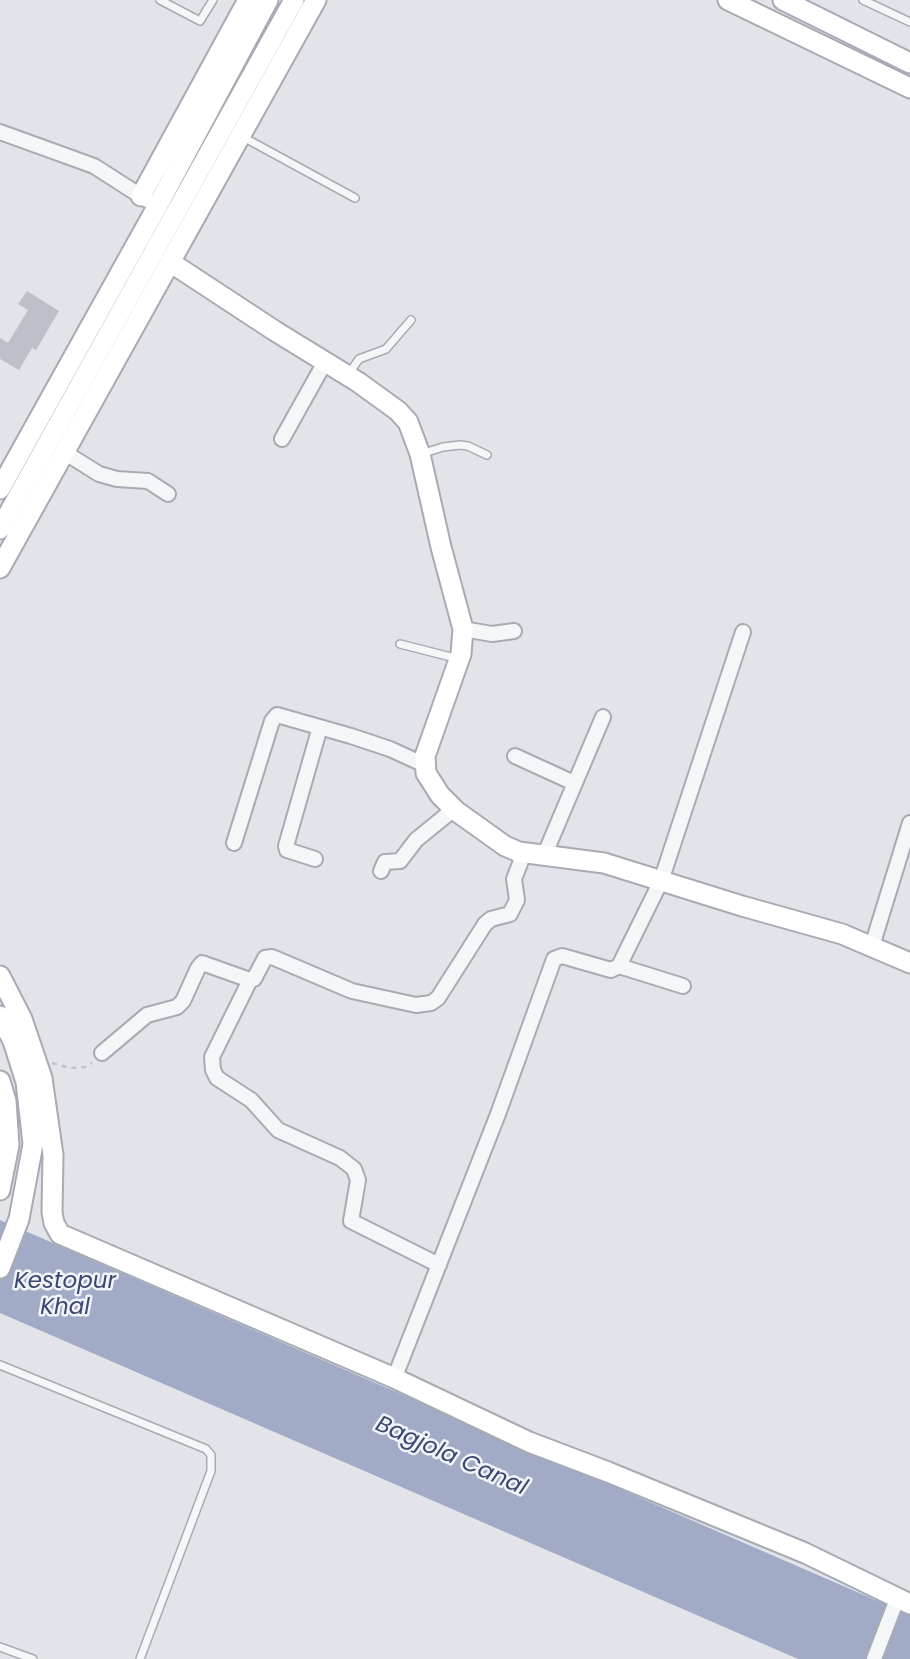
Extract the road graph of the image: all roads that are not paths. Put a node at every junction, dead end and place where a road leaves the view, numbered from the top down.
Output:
1 (160, 0) edge
2 (213, 0) edge
3 (248, 0) edge
4 (268, 0) edge
5 (294, 0) edge
6 (316, 0) edge
7 (728, 0) edge
8 (783, 0) edge
9 (863, 0) edge
10 (910, 22) edge
11 (837, 27) junction
12 (828, 48) junction
13 (910, 63) edge
14 (910, 88) edge
15 (0, 132) edge
16 (239, 135) junction
17 (355, 198) dead end
18 (165, 212) junction
19 (170, 262) junction
20 (411, 320) dead end
21 (325, 362) junction
22 (347, 375) junction
23 (282, 439) dead end
24 (64, 452) junction
25 (420, 454) junction
26 (487, 455) dead end
27 (0, 489) edge
28 (168, 494) dead end
29 (0, 529) edge
30 (0, 568) edge
31 (463, 629) junction
32 (514, 631) dead end
33 (743, 632) dead end
34 (400, 644) dead end
35 (460, 659) junction
36 (603, 718) dead end
37 (320, 727) junction
38 (515, 756) dead end
39 (425, 765) junction
40 (575, 783) junction
41 (454, 809) junction
42 (910, 823) edge
43 (234, 844) dead end
44 (524, 853) junction
45 (544, 856) junction
46 (315, 859) dead end
47 (381, 872) dead end
48 (661, 881) junction
49 (872, 946) junction
50 (910, 963) edge
51 (619, 966) junction
52 (0, 976) edge
53 (250, 980) junction
54 (683, 986) dead end
55 (0, 1016) edge
56 (103, 1053) road end
57 (0, 1081) edge
58 (0, 1190) edge
59 (439, 1265) junction
60 (0, 1268) edge
61 (0, 1364) edge
62 (394, 1379) junction
63 (906, 1600) edge
64 (0, 1647) edge
65 (33, 1659) edge
66 (140, 1659) edge
67 (874, 1659) edge

1 - 2 lane
3 - 18 street
4 - 18 street
5 - 18 street
6 - 16 street
7 - 12 street
8 - 11 street
9 - 10 lane
11 - 12 street
11 - 13 street
12 - 14 street
15 - 18 street
16 - 17 lane
16 - 18 street
18 - 19 street
18 - 27 street
18 - 29 street
19 - 21 street
19 - 24 street
20 - 22 lane
21 - 22 street
21 - 23 street
22 - 25 street
24 - 28 street
24 - 30 street
25 - 26 lane
25 - 31 street
31 - 32 street
31 - 35 street
33 - 48 street
34 - 35 lane
35 - 39 street
36 - 40 street
37 - 39 street
37 - 43 street
37 - 46 street
38 - 40 street
39 - 41 street
40 - 45 street
41 - 44 street
41 - 47 street
42 - 49 street
44 - 45 street
44 - 53 street
45 - 48 street
48 - 49 street
48 - 51 street
49 - 50 street
51 - 54 street
51 - 59 street
52 - 62 street
53 - 56 street
53 - 59 street
55 - 60 street
57 - 58 street
59 - 62 street
61 - 66 lane
62 - 63 street
63 - 67 street
64 - 65 lane

